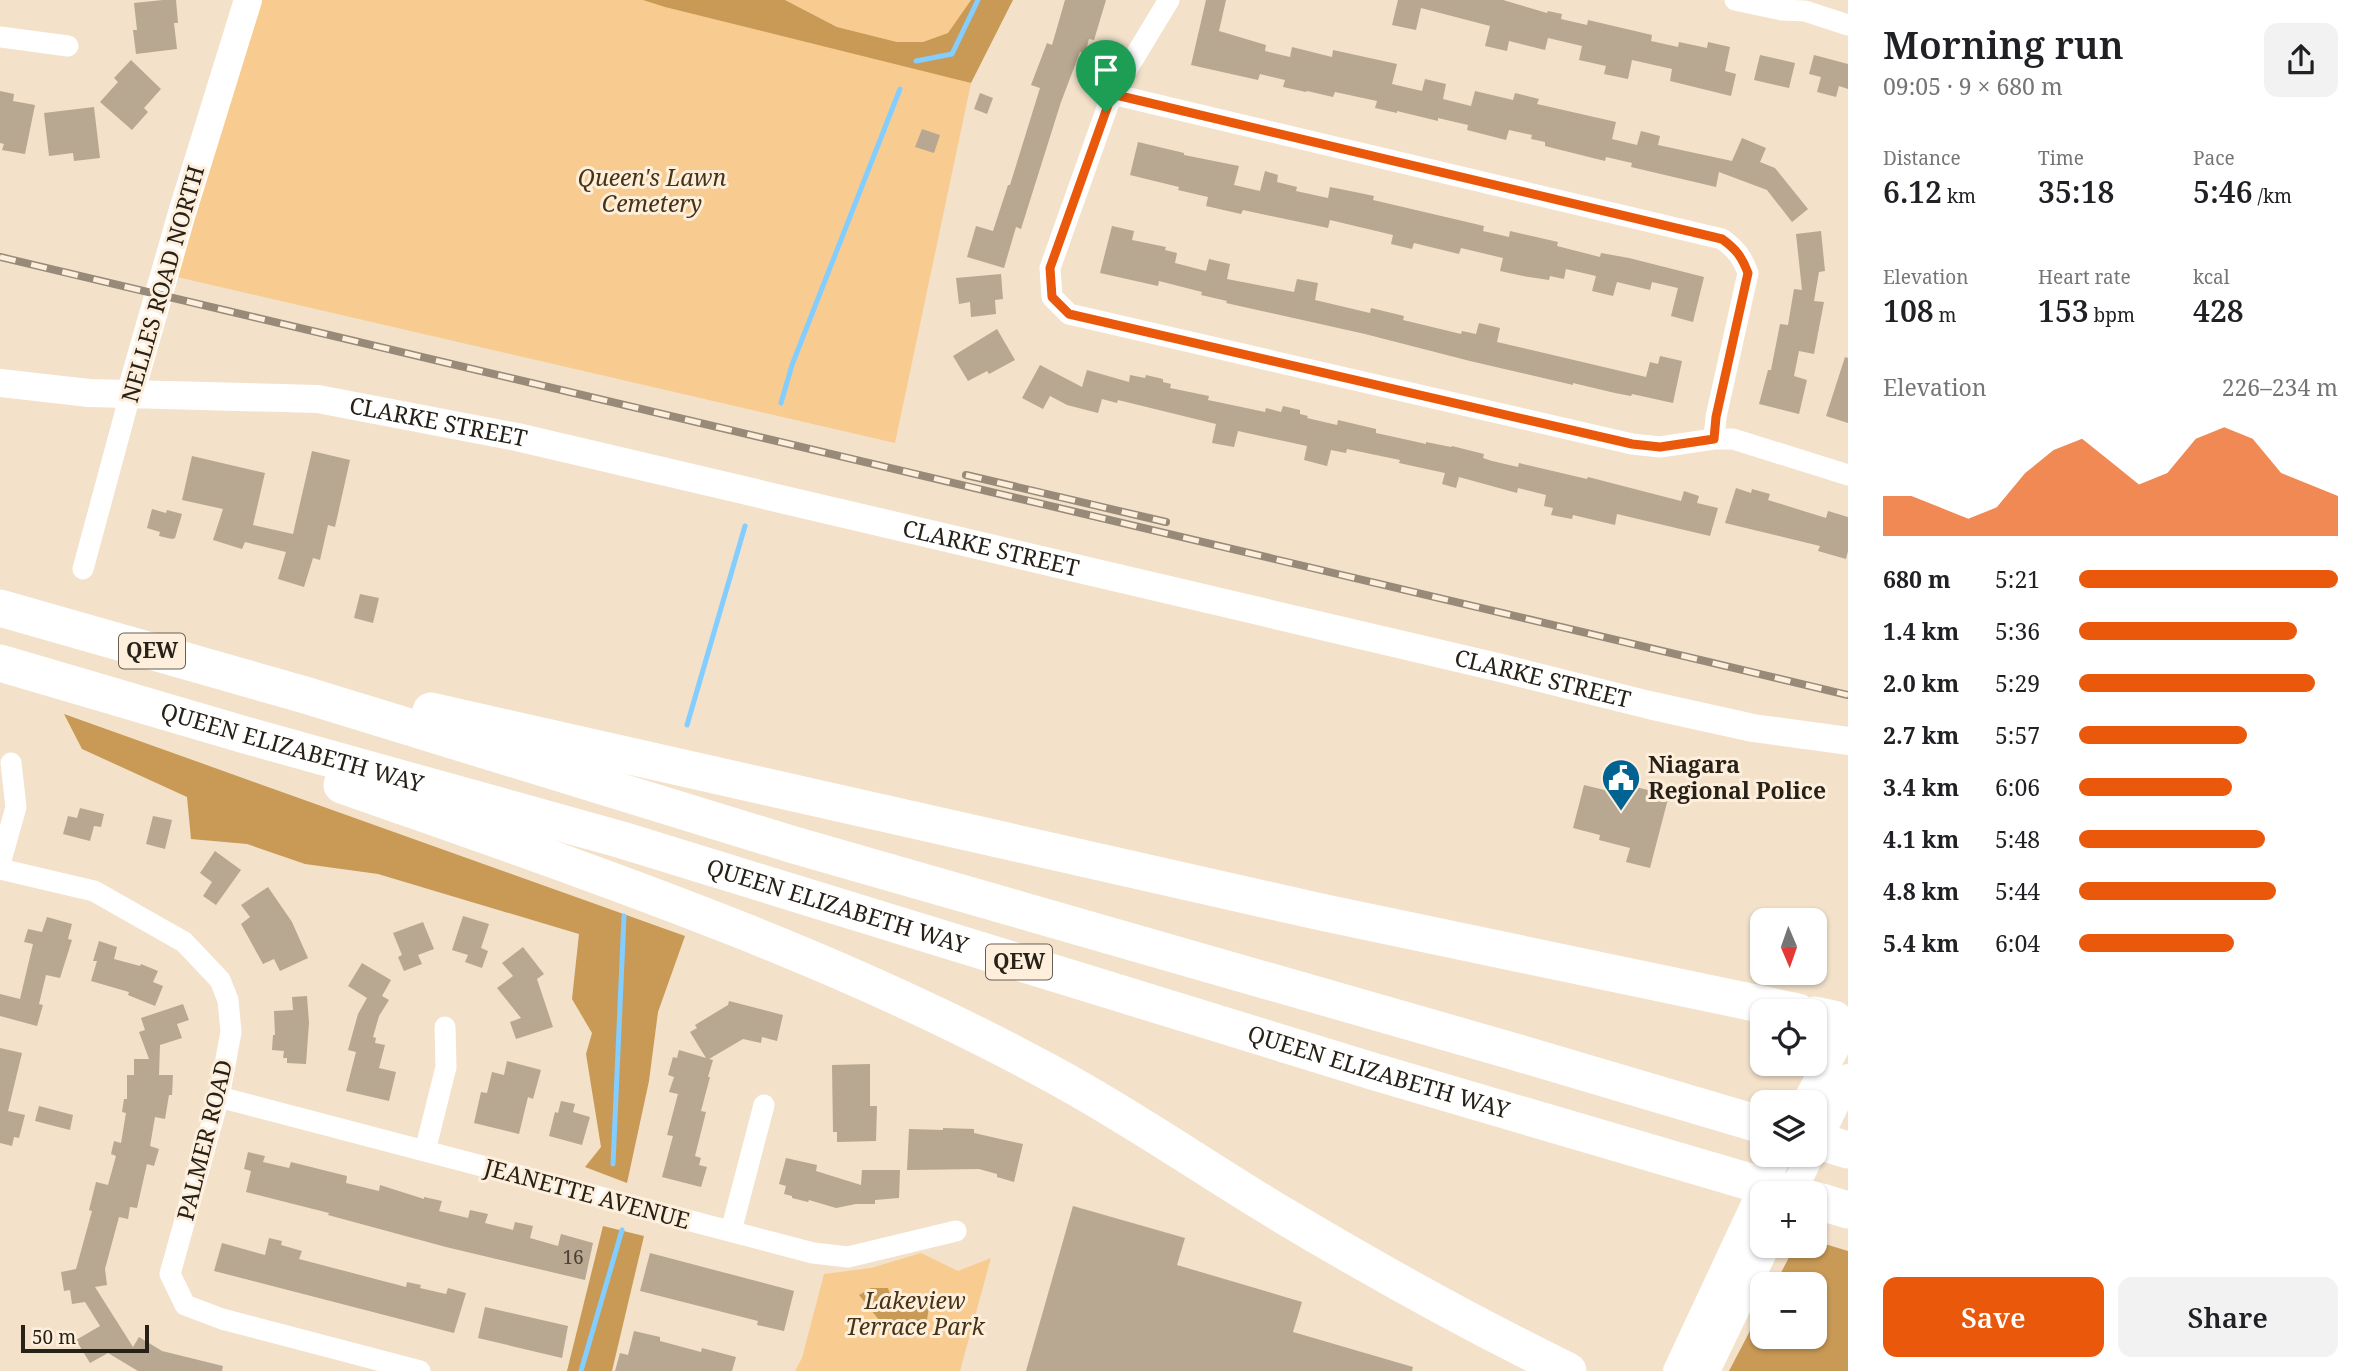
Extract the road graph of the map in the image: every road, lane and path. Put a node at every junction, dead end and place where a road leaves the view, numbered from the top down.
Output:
1 (248, 0) edge
2 (1169, 0) edge
3 (1735, 0) edge
4 (1806, 6) edge
5 (1848, 25) edge
6 (0, 37) edge
7 (68, 46) dead end
8 (1112, 94) junction
9 (0, 383) edge
10 (130, 394) junction
11 (1714, 439) junction
12 (1848, 475) edge
13 (83, 569) dead end
14 (0, 608) edge
15 (0, 663) edge
16 (305, 695) junction
17 (246, 735) junction
18 (1848, 741) edge
19 (11, 763) dead end
20 (0, 867) edge
21 (1750, 1002) edge
22 (1836, 1020) edge
23 (445, 1027) dead end
24 (1839, 1068) edge
25 (1818, 1090) edge
26 (219, 1097) junction
27 (764, 1105) dead end
28 (1827, 1107) edge
29 (1750, 1121) edge
30 (1827, 1144) edge
31 (1848, 1150) edge
32 (425, 1152) junction
33 (1774, 1167) edge
34 (1750, 1182) edge
35 (1827, 1204) edge
36 (1848, 1210) edge
37 (731, 1231) junction
38 (956, 1231) dead end
39 (1756, 1258) edge
40 (1728, 1294) junction
41 (420, 1371) edge
42 (1568, 1371) edge
43 (1677, 1371) edge
44 (1706, 1371) edge

1 - 10 street, NELLES ROAD NORTH
2 - 8 street
3 - 4 street
4 - 5 street
6 - 7 street
8 - 11 street
8 - 11 street
9 - 10 street, CLARKE STREET
10 - 13 street, NELLES ROAD NORTH
10 - 18 street, CLARKE STREET
11 - 12 street
14 - 16 highway, QUEEN ELIZABETH WAY / QEW
15 - 17 highway, QUEEN ELIZABETH WAY / QEW
16 - 21 highway
16 - 29 highway, QUEEN ELIZABETH WAY / QEW
17 - 34 highway, QUEEN ELIZABETH WAY / QEW
17 - 42 highway
19 - 20 street
20 - 26 street, PALMER ROAD
22 - 24 street
23 - 32 street
24 - 25 street
24 - 28 street
26 - 32 street, JEANETTE AVENUE
26 - 41 street, PALMER ROAD
27 - 37 street
30 - 31 highway
32 - 37 street, JEANETTE AVENUE
33 - 40 street
35 - 36 highway
37 - 38 street, JEANETTE AVENUE
39 - 40 street
40 - 43 street
40 - 44 street

